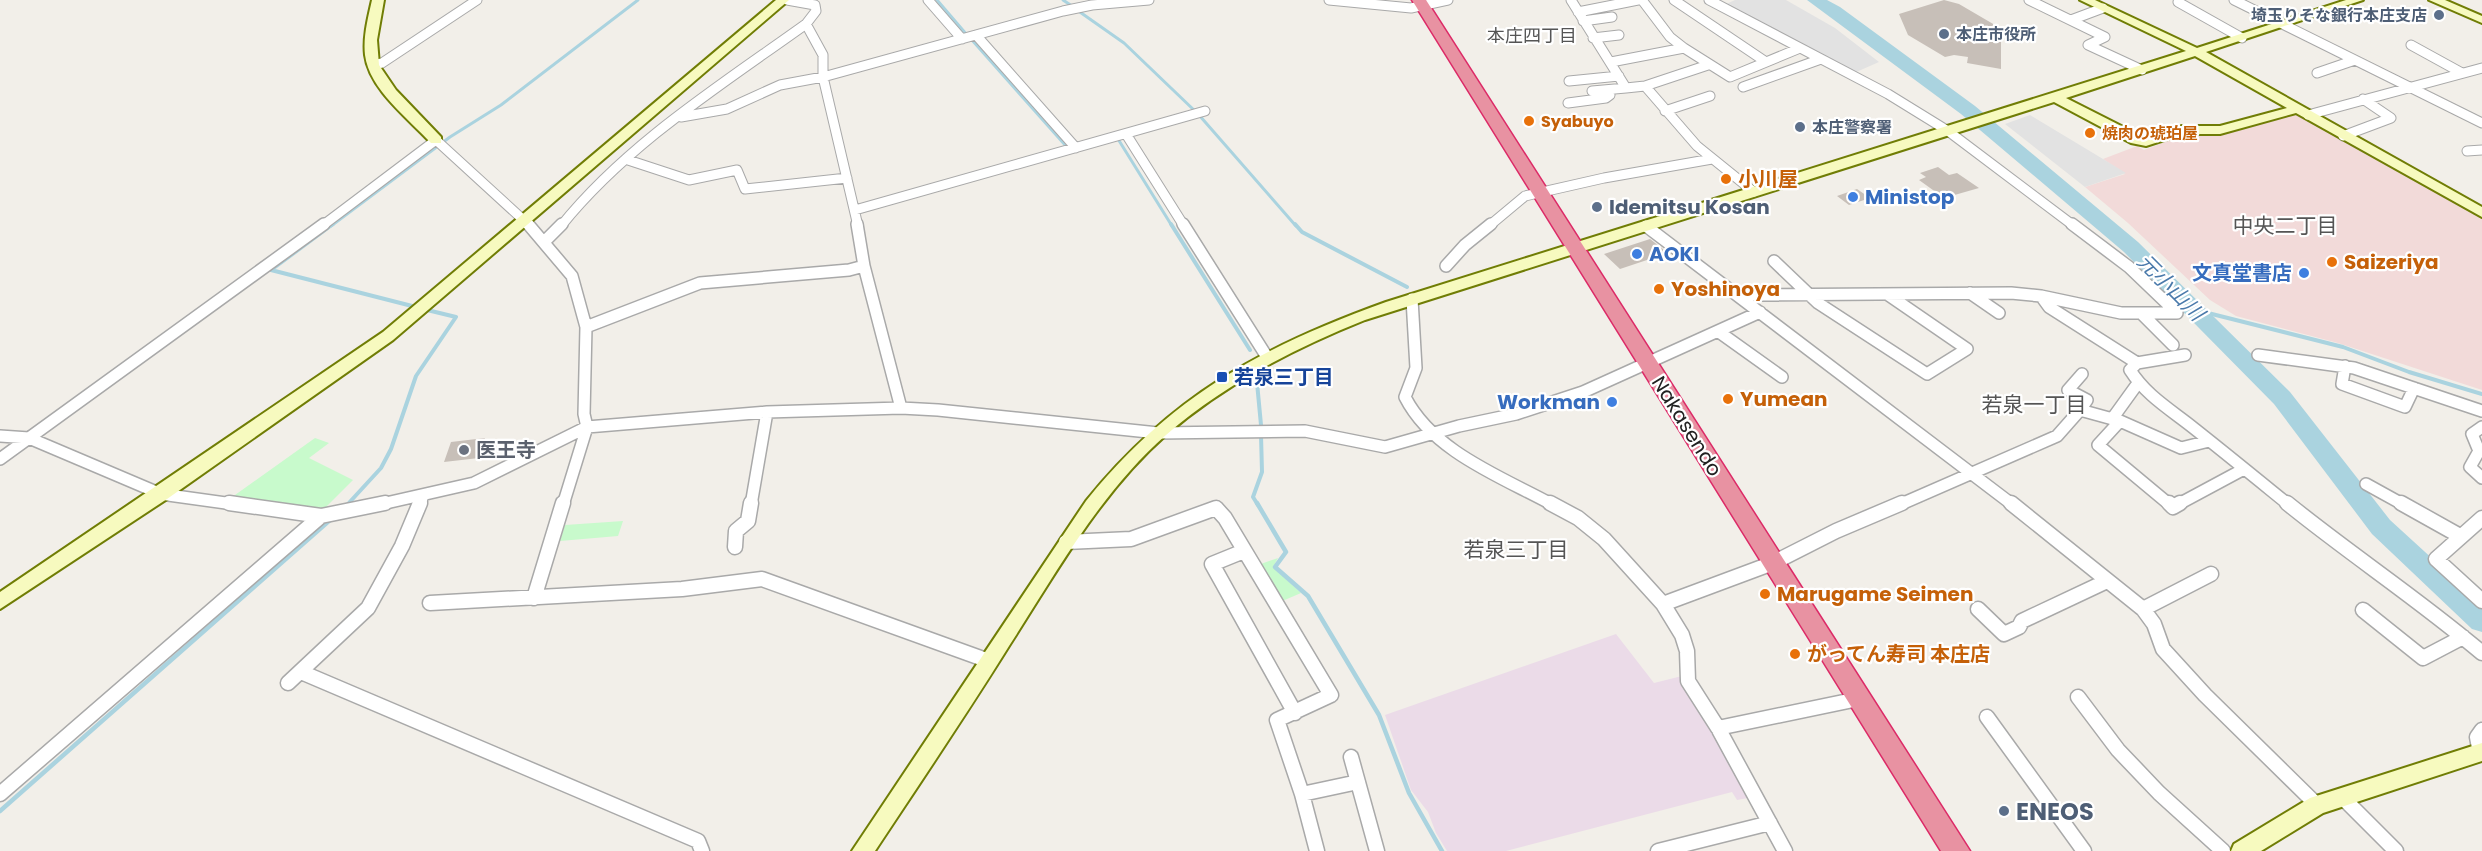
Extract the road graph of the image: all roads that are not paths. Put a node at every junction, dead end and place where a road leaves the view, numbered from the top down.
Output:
1 (378, 0) edge
2 (477, 0) edge
3 (785, 0) edge
4 (928, 0) edge
5 (1149, 0) edge
6 (1329, 0) edge
7 (1448, 0) edge
8 (1571, 0) edge
9 (1640, 0) edge
10 (1674, 0) edge
11 (1709, 0) edge
12 (2029, 0) edge
13 (2086, 0) edge
14 (2234, 0) edge
15 (2357, 0) edge
16 (2434, 0) edge
17 (2178, 2) dead end
18 (1421, 3) edge
19 (2103, 8) junction
20 (1578, 12) junction
21 (1612, 17) dead end
22 (2071, 20) junction
23 (2482, 20) edge
24 (1583, 21) junction
25 (806, 24) junction
26 (2284, 24) junction
27 (976, 35) junction
28 (1619, 35) dead end
29 (1593, 38) junction
30 (2242, 38) junction
31 (962, 39) junction
32 (2411, 45) dead end
33 (1684, 48) junction
34 (1800, 48) junction
35 (2197, 52) junction
36 (1821, 59) junction
37 (2355, 60) junction
38 (1611, 62) junction
39 (1766, 62) junction
40 (1708, 64) junction
41 (373, 65) junction
42 (2482, 68) edge
43 (2142, 70) junction
44 (2317, 73) dead end
45 (2462, 73) junction
46 (1619, 76) junction
47 (824, 77) junction
48 (1569, 81) dead end
49 (1645, 86) junction
50 (2409, 86) junction
51 (1743, 87) dead end
52 (1626, 88) junction
53 (1606, 90) junction
54 (1592, 91) dead end
55 (1710, 96) dead end
56 (2055, 97) junction
57 (2363, 99) junction
58 (1568, 103) dead end
59 (1205, 111) dead end
60 (1665, 111) junction
61 (2303, 112) junction
62 (681, 117) junction
63 (2482, 123) edge
64 (1948, 131) junction
65 (1126, 134) junction
66 (2343, 136) junction
67 (436, 140) junction
68 (1076, 148) junction
69 (2482, 150) edge
70 (2468, 151) dead end
71 (1712, 159) junction
72 (628, 160) junction
73 (847, 178) junction
74 (1754, 192) junction
75 (1542, 194) junction
76 (2479, 209) edge
77 (855, 210) junction
78 (525, 220) junction
79 (1646, 226) junction
80 (544, 242) junction
81 (1575, 249) junction
82 (1774, 261) dead end
83 (864, 266) junction
84 (1446, 266) dead end
85 (1970, 293) junction
86 (1809, 294) junction
87 (1887, 294) junction
88 (1738, 295) junction
89 (2041, 296) junction
90 (1412, 299) junction
91 (1760, 312) junction
92 (1999, 313) dead end
93 (2143, 315) junction
94 (586, 327) junction
95 (1719, 332) junction
96 (2173, 345) dead end
97 (2185, 355) dead end
98 (2258, 355) dead end
99 (1267, 357) junction
100 (1647, 363) junction
101 (2137, 363) junction
102 (2345, 366) junction
103 (2082, 374) dead end
104 (1782, 377) dead end
105 (2138, 383) junction
106 (2414, 388) junction
107 (901, 408) junction
108 (2080, 410) junction
109 (2482, 411) edge
110 (767, 412) junction
111 (2116, 420) junction
112 (587, 427) junction
113 (2482, 427) edge
114 (1158, 433) junction
115 (1432, 433) junction
116 (0, 436) edge
117 (29, 438) junction
118 (2209, 441) junction
119 (0, 459) edge
120 (2244, 469) junction
121 (1973, 473) junction
122 (2482, 478) edge
123 (2366, 483) dead end
124 (161, 494) junction
125 (423, 496) junction
126 (321, 516) junction
127 (2482, 518) edge
128 (2460, 536) junction
129 (1066, 542) junction
130 (735, 547) dead end
131 (1244, 551) junction
132 (1773, 562) junction
133 (2211, 574) dead end
134 (2107, 581) junction
135 (534, 598) junction
136 (2482, 601) edge
137 (0, 602) edge
138 (430, 603) dead end
139 (1663, 604) junction
140 (1978, 609) dead end
141 (2143, 609) junction
142 (2363, 610) dead end
143 (2463, 637) junction
144 (2482, 654) edge
145 (989, 661) junction
146 (2078, 697) dead end
147 (1858, 699) junction
148 (1294, 713) junction
149 (1987, 717) dead end
150 (1718, 728) junction
151 (2482, 730) edge
152 (2481, 753) edge
153 (1351, 757) dead end
154 (1358, 782) junction
155 (0, 794) edge
156 (1302, 794) junction
157 (2341, 796) junction
158 (2317, 805) junction
159 (1770, 823) junction
160 (702, 851) edge
161 (864, 851) edge
162 (1317, 851) edge
163 (1377, 851) edge
164 (1658, 851) edge
165 (1785, 851) edge
166 (1956, 851) edge
167 (2084, 851) edge
168 (2223, 851) edge
169 (2242, 851) edge
170 (2396, 851) edge

1 - 41 street
2 - 41 street
3 - 25 street
3 - 78 street
4 - 31 street
5 - 27 street
6 - 18 street
7 - 18 street
8 - 20 street
9 - 20 street
9 - 33 street
10 - 39 street
11 - 34 street
12 - 22 street
13 - 19 street
14 - 26 street
15 - 26 street
16 - 23 street
17 - 30 street
18 - 75 highway, Nakasendo
19 - 22 street
19 - 35 street
20 - 24 street
21 - 24 street
22 - 43 street
24 - 29 street
25 - 47 street
25 - 62 street
26 - 30 street
26 - 37 street
27 - 31 street
27 - 68 street
28 - 29 street
29 - 38 street
30 - 35 street
31 - 47 street
32 - 45 street
33 - 38 street
33 - 40 street
34 - 36 street
34 - 39 street
35 - 43 street
35 - 61 street
36 - 51 street
36 - 64 street
37 - 44 street
37 - 50 street
38 - 46 street
39 - 40 street
40 - 49 street
41 - 67 street
42 - 45 street
43 - 56 street
45 - 50 street
46 - 48 street
46 - 52 street
47 - 62 street
47 - 73 street
49 - 52 street
49 - 60 street
50 - 57 street
50 - 63 street
52 - 53 street
53 - 54 street
53 - 58 street
55 - 60 street
56 - 61 street
56 - 64 street
57 - 61 street
57 - 66 street
59 - 65 street
60 - 71 street
61 - 66 street
62 - 72 street
64 - 74 street
64 - 93 street
65 - 68 street
65 - 99 street
66 - 76 street
67 - 78 street
67 - 117 street
68 - 77 street
69 - 70 street
71 - 74 street
71 - 75 street
72 - 73 street
72 - 80 street
73 - 77 street
74 - 79 street
75 - 81 highway, Nakasendo
75 - 84 street
77 - 83 street
78 - 80 street
78 - 124 street
79 - 81 street
79 - 88 street
80 - 94 street
81 - 90 street
81 - 100 highway, Nakasendo
82 - 86 street
83 - 94 street
83 - 107 street
85 - 87 street
85 - 89 street
85 - 92 street
86 - 87 street
86 - 87 street
86 - 88 street
88 - 91 street
89 - 93 street
89 - 101 street
90 - 99 street
90 - 115 street
91 - 95 street
91 - 121 street
93 - 96 street
94 - 112 street
95 - 100 street
95 - 104 street
97 - 101 street
98 - 102 street
99 - 114 street
100 - 115 street
100 - 132 highway, Nakasendo
101 - 105 street
102 - 106 street
102 - 106 street
103 - 108 street
105 - 111 street
105 - 118 street
106 - 109 street
107 - 110 street
107 - 114 street
108 - 111 street
108 - 121 street
110 - 112 street
110 - 130 street
111 - 118 street
111 - 120 street
112 - 125 street
112 - 135 street
113 - 122 street
114 - 115 street
114 - 129 street
115 - 139 street
116 - 117 street
117 - 119 street
117 - 124 street
118 - 120 street
120 - 143 street
121 - 132 street
121 - 134 street
123 - 128 street
124 - 126 street
124 - 137 street
125 - 126 street
125 - 160 street
126 - 155 street
127 - 128 street
128 - 136 street
129 - 131 street
129 - 145 street
131 - 148 street
131 - 148 street
132 - 139 street
132 - 147 highway, Nakasendo
133 - 141 street
134 - 140 street
134 - 141 street
135 - 138 street
135 - 145 street
139 - 150 street
141 - 158 street
142 - 143 street
143 - 144 street
145 - 161 street
146 - 168 street
147 - 150 street
147 - 166 highway, Nakasendo
148 - 156 street
149 - 167 street
150 - 159 street
151 - 152 street
152 - 157 street
153 - 154 street
154 - 156 street
154 - 163 street
156 - 162 street
157 - 158 street
157 - 170 street
158 - 169 street
159 - 164 street
159 - 165 street

